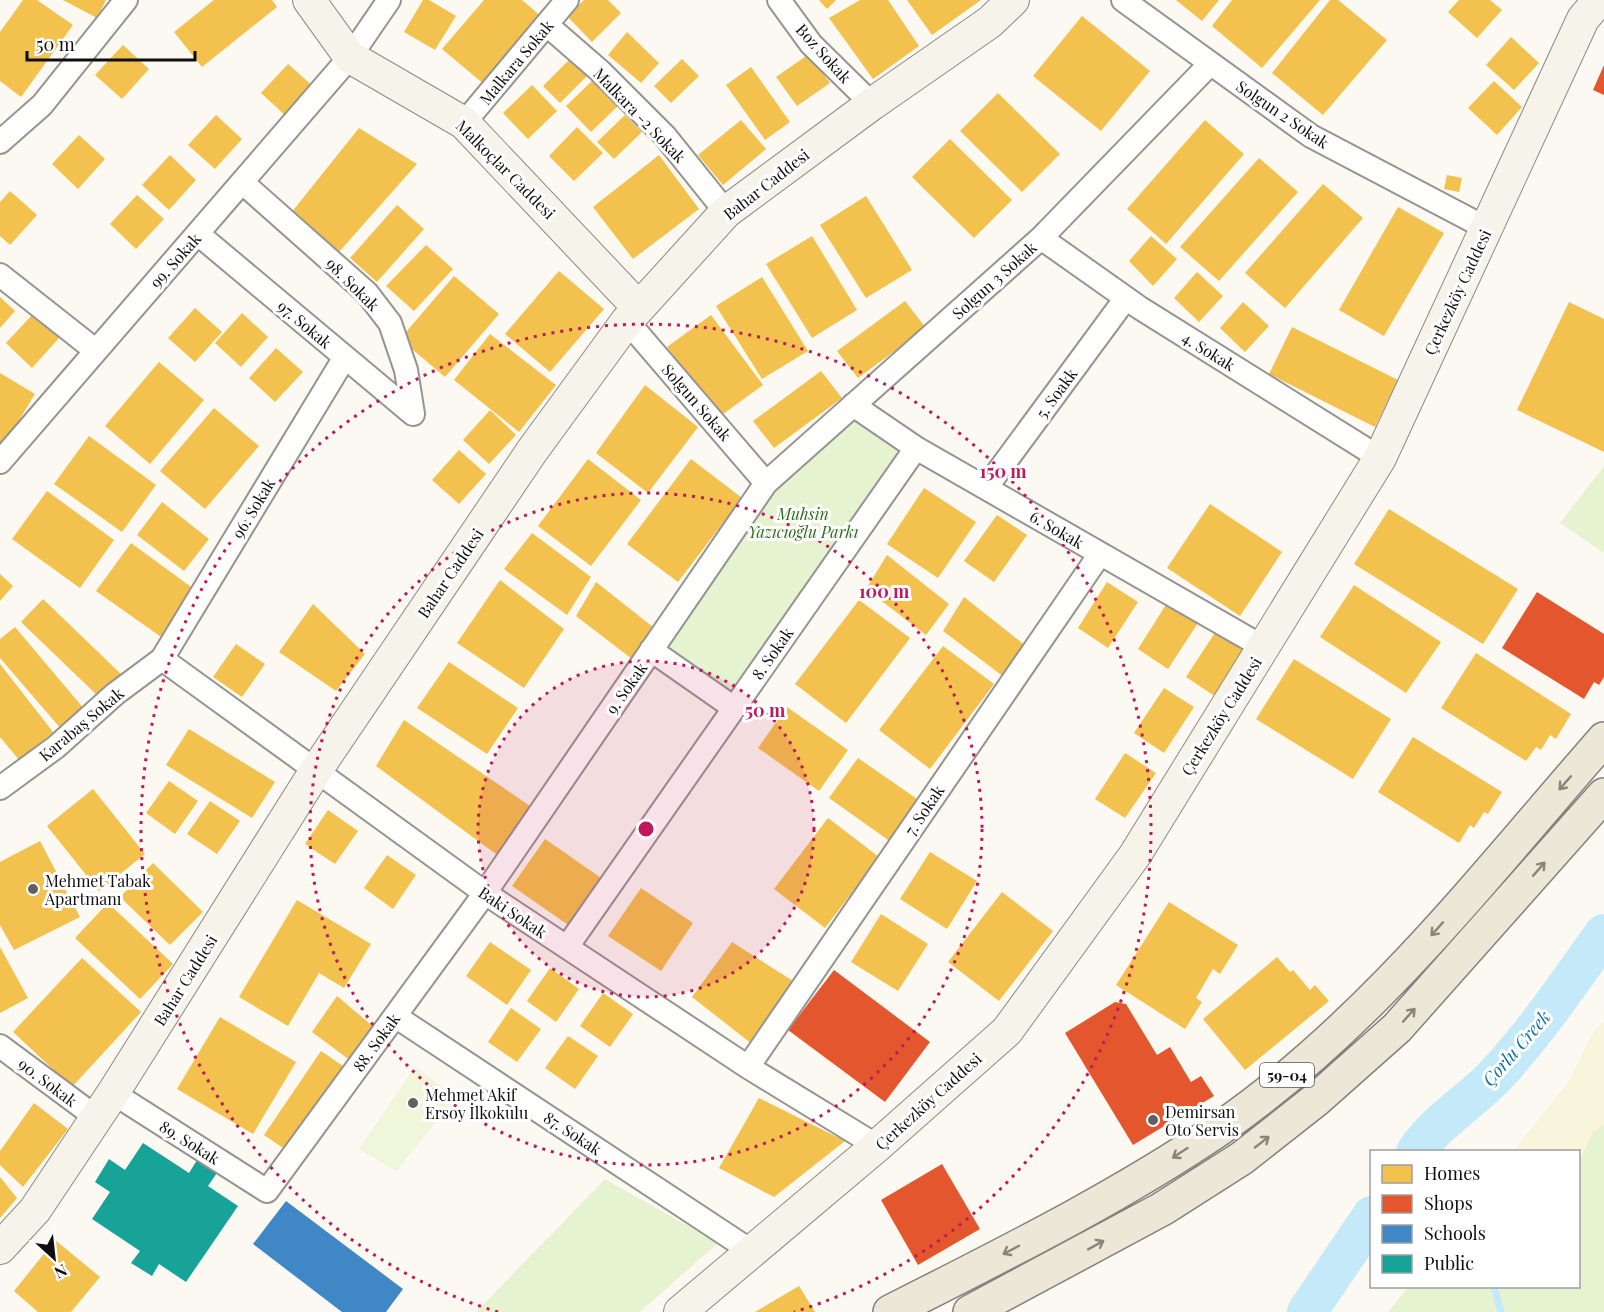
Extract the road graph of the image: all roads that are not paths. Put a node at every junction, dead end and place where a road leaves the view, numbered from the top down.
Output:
1 (126, 0) edge
2 (309, 0) edge
3 (389, 0) edge
4 (567, 0) edge
5 (779, 0) edge
6 (1013, 0) edge
7 (1123, 0) edge
8 (1594, 4) edge
9 (547, 25) junction
10 (350, 57) junction
11 (1210, 64) junction
12 (872, 104) junction
13 (464, 123) junction
14 (0, 142) edge
15 (243, 183) junction
16 (726, 212) junction
17 (1486, 228) junction
18 (198, 234) junction
19 (1041, 238) junction
20 (0, 274) edge
21 (1125, 298) junction
22 (633, 315) junction
23 (95, 351) junction
24 (345, 357) junction
25 (854, 405) junction
26 (413, 414) joint
27 (916, 448) junction
28 (1380, 458) junction
29 (0, 462) edge
30 (766, 483) junction
31 (986, 488) junction
32 (1100, 554) junction
33 (1263, 647) junction
34 (651, 650) junction
35 (162, 658) junction
36 (734, 708) junction
37 (1604, 738) edge
38 (315, 772) junction
39 (4, 780) edge
40 (1604, 795) edge
41 (485, 893) junction
42 (567, 947) junction
43 (395, 1016) junction
44 (0, 1046) edge
45 (748, 1067) junction
46 (105, 1106) junction
47 (877, 1146) junction
48 (267, 1191) joint
49 (0, 1248) edge
50 (751, 1251) junction
51 (680, 1312) edge
52 (890, 1312) edge
53 (970, 1312) edge

1 - 14 street
2 - 10 street, Malkoçlar Caddesi
3 - 10 street, 99. Sokak
4 - 9 street, Malkara Sokak
5 - 12 street, Boz Sokak
6 - 12 street, Bahar Caddesi
7 - 11 street, Solgun 2 Sokak
8 - 17 street, Çerkezköy Caddesi
9 - 13 street, Malkara Sokak
9 - 16 street, Malkara -2 Sokak
10 - 13 street, Malkoçlar Caddesi
10 - 15 street, 99. Sokak
11 - 17 street, Solgun 2 Sokak
11 - 19 street, Solgun 3 Sokak
12 - 16 street, Bahar Caddesi
13 - 22 street, Malkoçlar Caddesi
15 - 18 street, 99. Sokak
15 - 26 street, 98. Sokak
16 - 22 street, Bahar Caddesi
17 - 28 street, Çerkezköy Caddesi
18 - 23 street, 99. Sokak
18 - 24 street, 97. Sokak
19 - 21 street, 4. Sokak
19 - 25 street, Solgun 3 Sokak
20 - 23 street
21 - 28 street, 4. Sokak
21 - 31 street, 5. Soakk
22 - 30 street, Solgun Sokak
22 - 38 street, Bahar Caddesi
23 - 29 street, 99. Sokak
24 - 26 street, 97. Sokak
24 - 35 street, 96. Sokak
25 - 27 street, 6. Sokak
25 - 30 street, Solgun 3 Sokak
27 - 31 street, 6. Sokak
27 - 36 street, 8. Sokak
28 - 33 street, Çerkezköy Caddesi
30 - 34 street, 9. Sokak
31 - 32 street, 6. Sokak
32 - 33 street, 6. Sokak
32 - 45 street, 7. Sokak
33 - 47 street, Çerkezköy Caddesi
34 - 36 street
34 - 41 street, 9. Sokak
35 - 38 street, Baki Sokak
35 - 39 street, Karabaş Sokak
36 - 42 street, 8. Sokak
37 -> 52 main road, 59-04
38 - 41 street, Baki Sokak
38 - 46 street, Bahar Caddesi
53 -> 40 main road, 59-04 / 59-04
41 - 42 street, Baki Sokak
41 - 43 street, 88. Sokak
42 - 45 street, Baki Sokak
43 - 48 street, 88. Sokak
43 - 50 street, 87. Sokak
44 - 46 street, 90. Sokak
45 - 47 street, Baki Sokak
46 - 48 street, 89. Sokak
46 - 49 street, Bahar Caddesi
47 - 50 street, Çerkezköy Caddesi
50 - 51 street, Çerkezköy Caddesi

